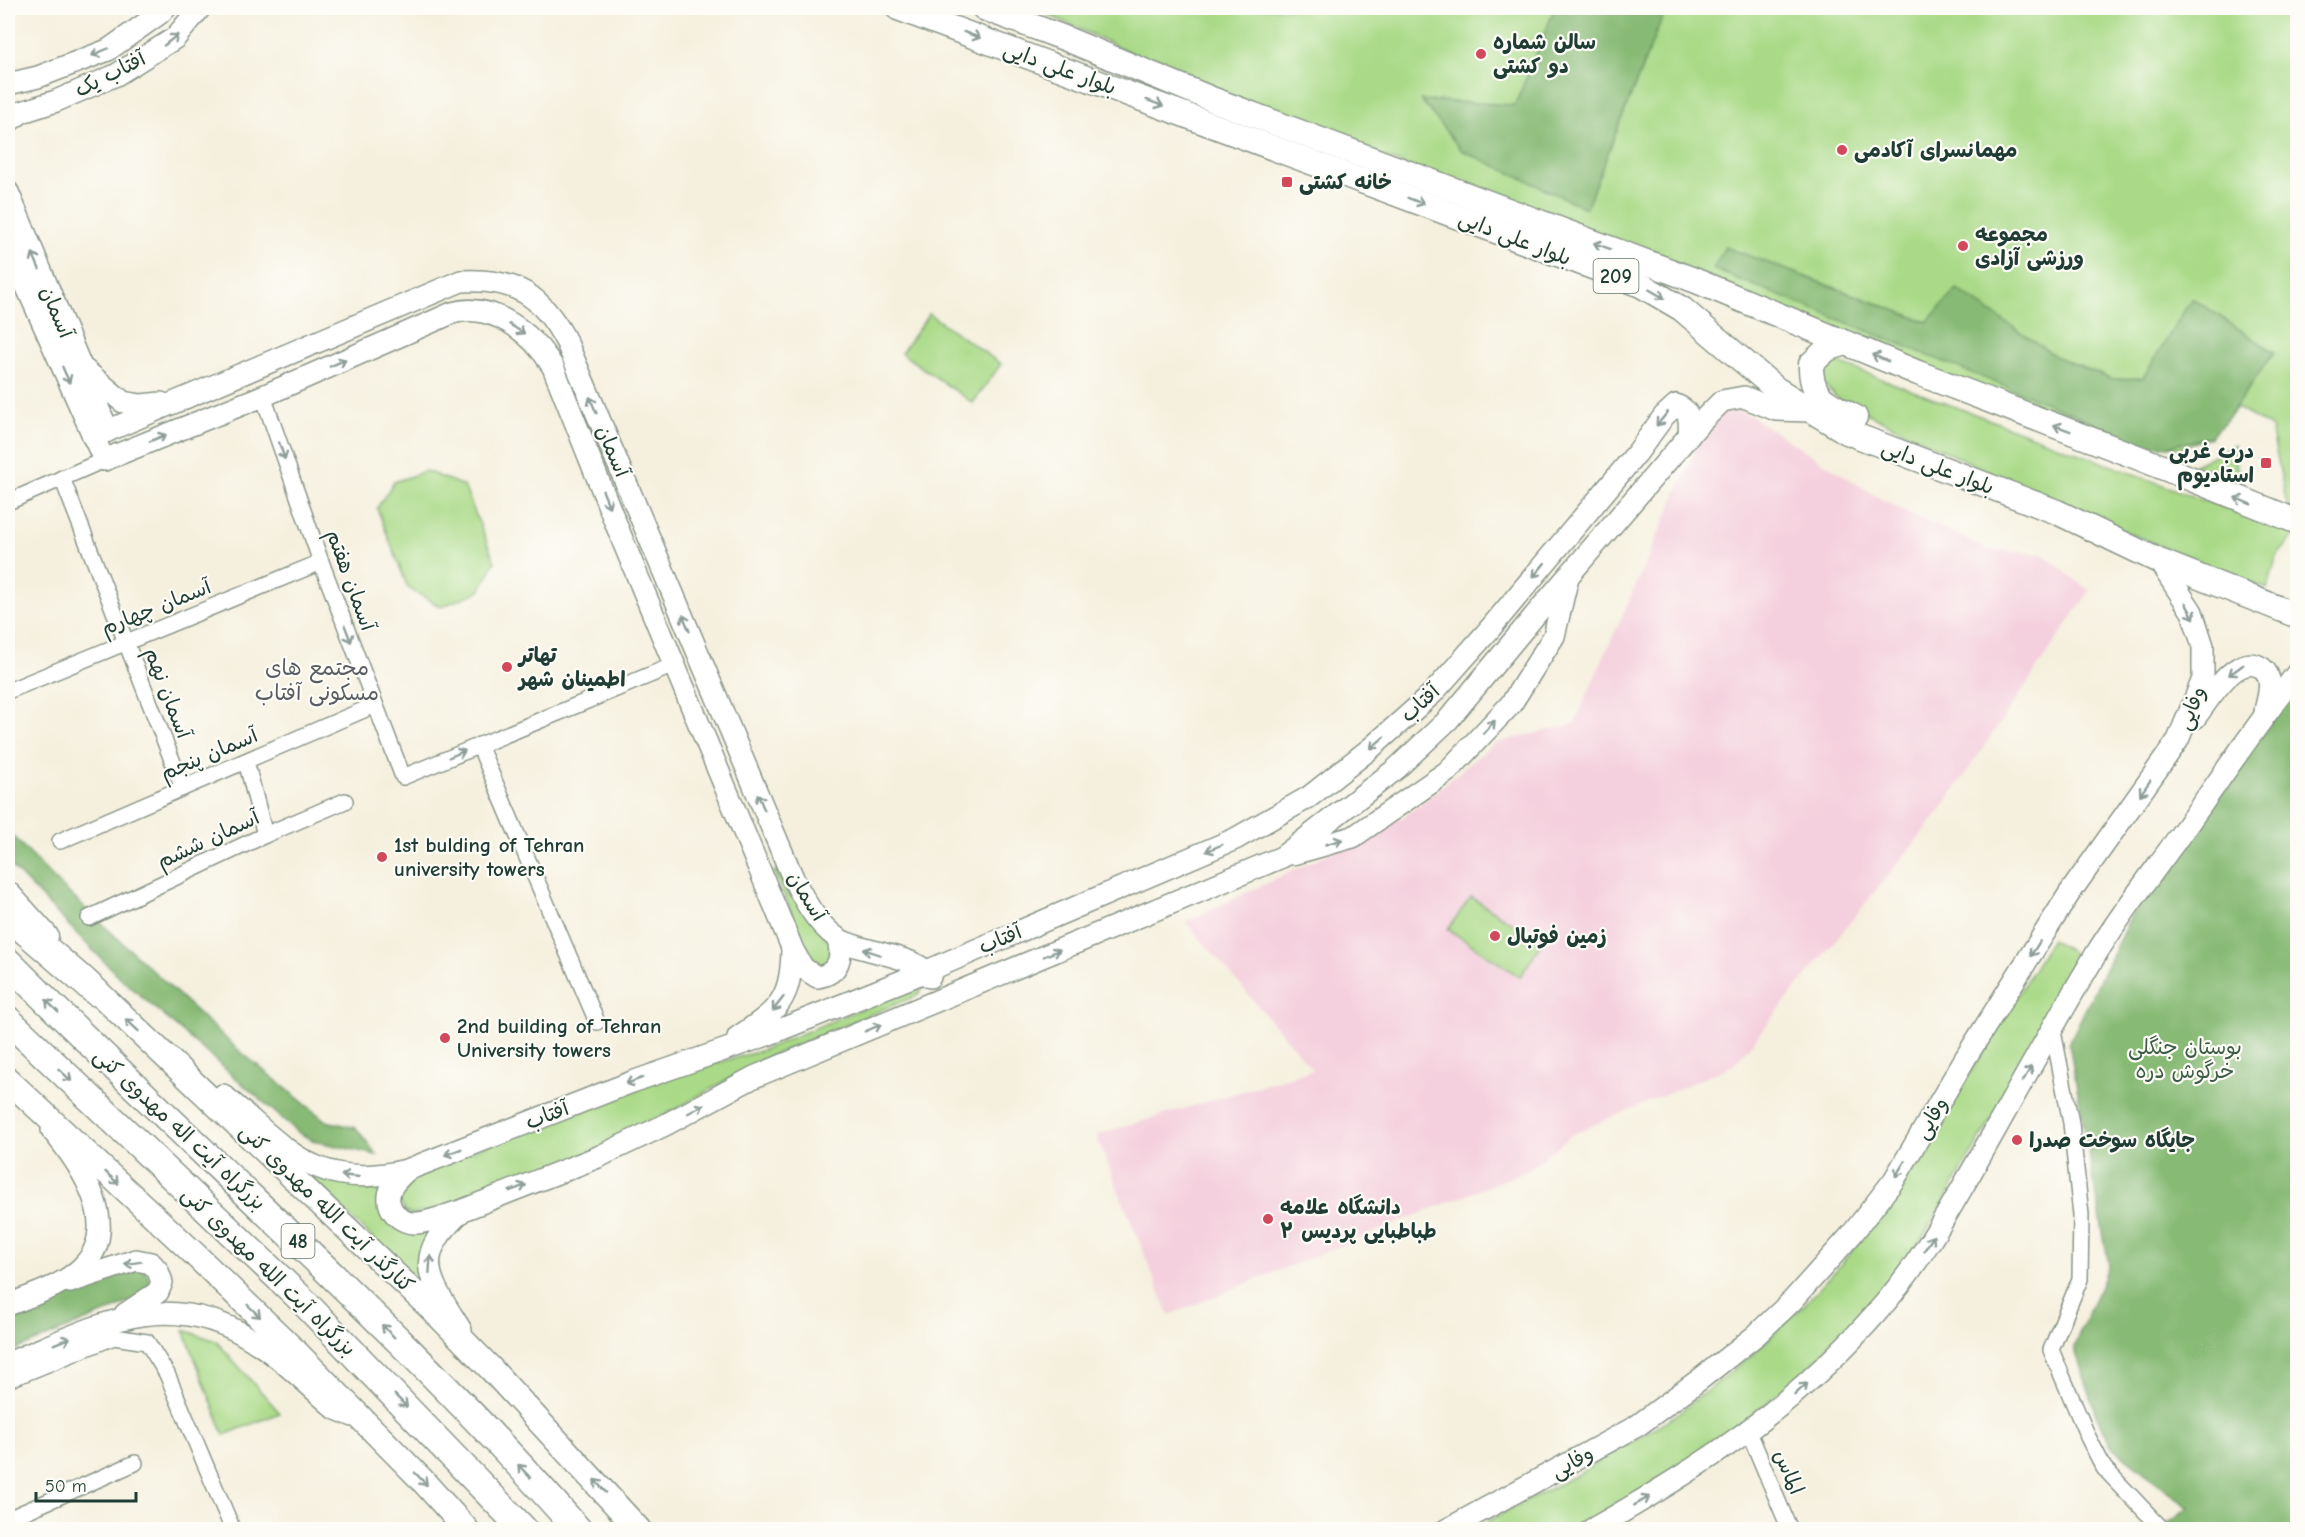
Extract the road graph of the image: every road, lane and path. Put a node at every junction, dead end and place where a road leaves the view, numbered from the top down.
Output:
1 (165, 8) edge
2 (200, 8) edge
3 (898, 8) edge
4 (984, 8) edge
5 (8, 84) edge
6 (8, 122) edge
7 (8, 192) edge
8 (8, 245) edge
9 (1846, 343) junction
10 (80, 365) junction
11 (263, 396) junction
12 (180, 401) junction
13 (1810, 411) junction
14 (101, 434) junction
15 (1689, 436) junction
16 (104, 460) junction
17 (1955, 473) junction
18 (62, 478) junction
19 (8, 502) edge
20 (2298, 522) edge
21 (2159, 561) junction
22 (321, 562) junction
23 (1568, 577) junction
24 (2298, 616) edge
25 (126, 642) junction
26 (674, 665) junction
27 (2298, 672) edge
28 (8, 691) edge
29 (375, 705) junction
30 (2264, 714) junction
31 (2178, 740) junction
32 (479, 745) junction
33 (246, 761) junction
34 (183, 788) junction
35 (345, 801) dead end
36 (264, 835) junction
37 (60, 841) dead end
38 (1278, 858) junction
39 (8, 894) edge
40 (8, 916) edge
41 (89, 918) dead end
42 (837, 938) junction
43 (792, 950) junction
44 (8, 962) edge
45 (927, 971) junction
46 (96, 992) junction
47 (940, 999) junction
48 (8, 1020) edge
49 (597, 1022) dead end
50 (2053, 1031) junction
51 (709, 1055) junction
52 (166, 1056) junction
53 (15, 1088) edge
54 (407, 1170) junction
55 (463, 1210) junction
56 (52, 1287) junction
57 (8, 1305) edge
58 (117, 1319) junction
59 (474, 1352) junction
60 (8, 1363) edge
61 (8, 1380) edge
62 (360, 1419) junction
63 (1749, 1432) junction
64 (135, 1463) dead end
65 (8, 1519) edge
66 (233, 1530) edge
67 (467, 1530) edge
68 (524, 1530) edge
69 (578, 1530) edge
70 (639, 1530) edge
71 (1446, 1530) edge
72 (1591, 1530) edge
73 (1790, 1530) edge
74 (2163, 1530) edge

1 -> 5 street, آفتاب یک
6 -> 2 street, آفتاب یک
3 -> 13 main road, بلوار علی دایی / 209
9 -> 4 main road, بلوار علی دایی / 209
10 -> 7 street, آسمان
8 -> 14 street, آسمان
9 - 17 main road
20 -> 9 main road, بلوار علی دایی / 209
10 - 12 street
10 - 14 street, آسمان
16 -> 11 street, آسمان
11 -> 22 street, آسمان هفتم
11 -> 26 street, آسمان
12 - 14 street, آسمان
42 -> 12 street, آسمان
13 - 15 street, آفتاب
13 - 17 main road, بلوار علی دایی / 209
14 - 16 street, آسمان
15 - 23 street, آفتاب
15 -> 45 street, آفتاب
16 - 18 street
17 - 21 main road, بلوار علی دایی / 209
18 - 19 street
18 - 25 street, آسمان نهم
21 - 24 main road, بلوار علی دایی / 209
21 -> 31 street, وفایی
22 - 25 street, آسمان چهارم
22 -> 29 street, آسمان هفتم
23 - 38 street, آفتاب
38 -> 23 street
25 - 28 street, آسمان چهارم
25 - 34 street, آسمان نهم
26 - 32 street
26 - 43 street, آسمان
27 - 30 street
29 -> 32 street, آسمان هفتم
29 - 33 street, آسمان پنجم
30 -> 31 street
30 - 50 street
31 -> 71 street, وفایی
32 - 49 street
33 - 34 street, آسمان پنجم
33 - 36 street
34 - 37 street, آسمان پنجم
35 - 36 street, آسمان ششم
36 - 41 street, آسمان ششم
47 -> 38 street, آفتاب
39 - 46 main road, کنارگذر آیت الله مهدوی کنی
40 - 46 highway
42 - 43 street
45 -> 42 street, آسمان
43 -> 51 street
69 -> 44 highway, بزرگراه آیت اله مهدوی کنی / 48
45 - 47 street
45 - 51 street, آفتاب
52 -> 46 main road, کنارگذر آیت الله مهدوی کنی
55 -> 47 street, آفتاب
48 -> 68 highway, بزرگراه آیت الله مهدوی کنی / 48
63 -> 50 street
50 - 74 street
51 -> 54 street, آفتاب
54 -> 52 street, آفتاب
52 - 59 main road, کنارگذر آیت الله مهدوی کنی
53 - 56 street
53 -> 62 main road
54 - 55 street
59 -> 55 street, آفتاب
56 - 57 street
58 -> 56 street
60 -> 58 street
58 - 62 street
70 -> 59 main road, کنارگذر آیت الله مهدوی کنی
61 - 66 street
62 -> 67 main road
72 -> 63 street
63 - 73 street, الماس
64 - 65 street

